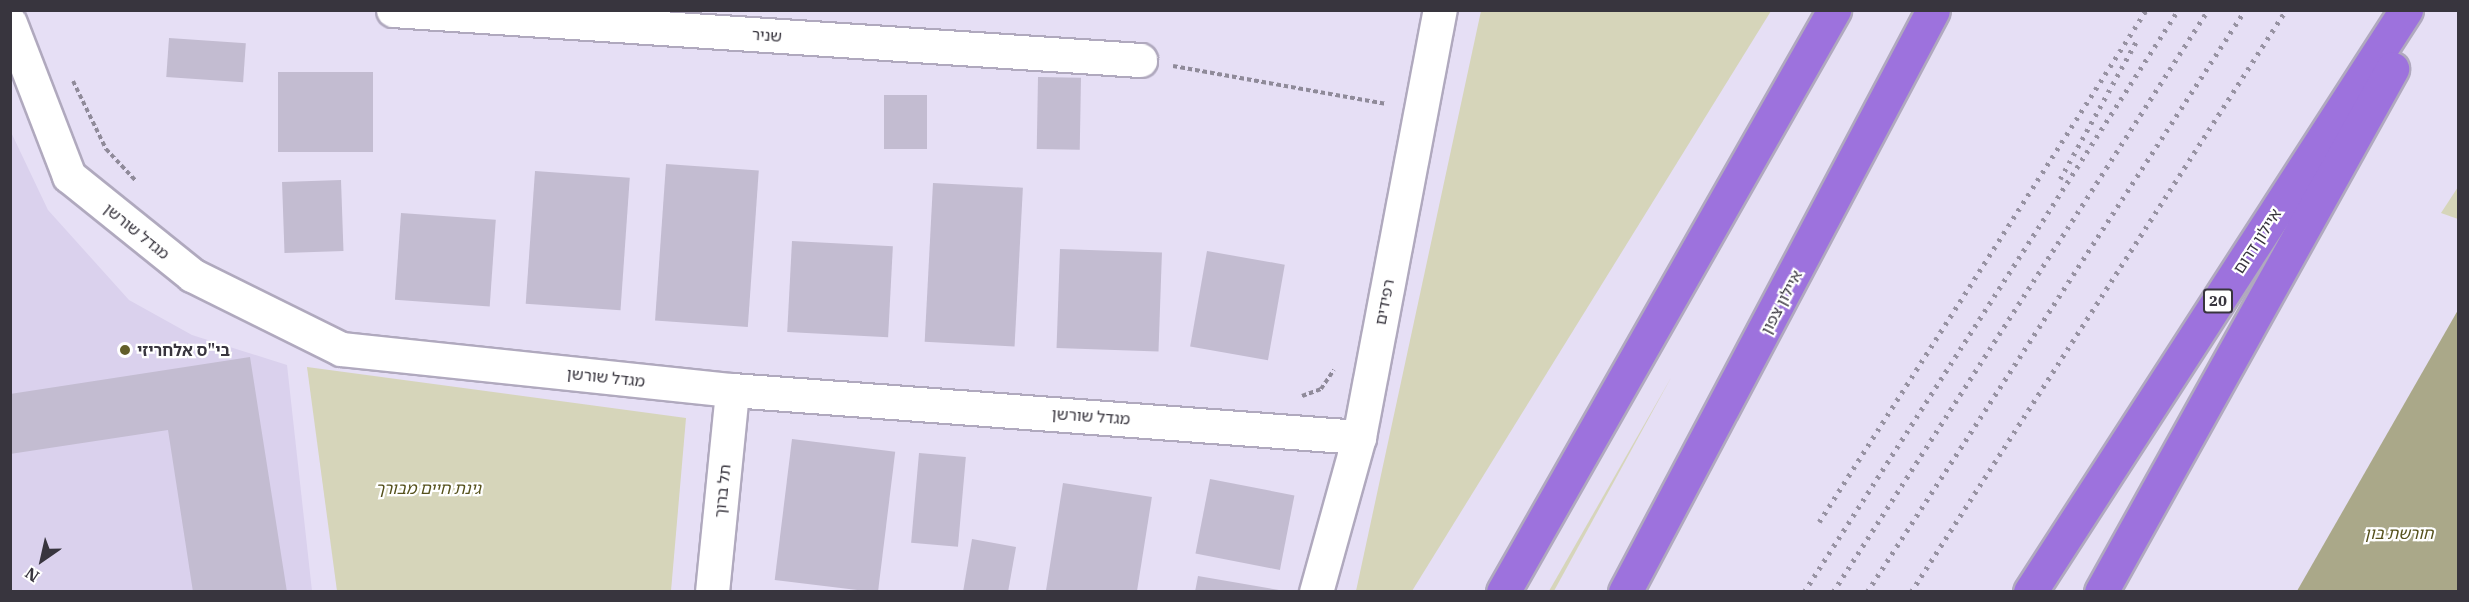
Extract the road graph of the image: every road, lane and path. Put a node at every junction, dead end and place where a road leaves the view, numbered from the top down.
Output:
1 (393, 10) edge
2 (1440, 10) edge
3 (1834, 10) edge
4 (1933, 10) edge
5 (2406, 10) edge
6 (2425, 10) edge
7 (10, 23) edge
8 (1140, 60) joint
9 (70, 75) dead end
10 (1421, 110) junction
11 (144, 190) dead end
12 (1339, 364) dead end
13 (732, 390) junction
14 (1299, 397) dead end
15 (1359, 437) junction
16 (712, 591) edge
17 (1316, 591) edge
18 (1503, 591) edge
19 (1625, 591) edge
20 (2030, 591) edge
21 (2101, 591) edge

1 - 8 street, שניר
2 - 10 street, רפידים
3 - 18 highway
4 - 19 highway, איילון צפון
5 - 20 highway, איילון דרום / 20
6 - 21 highway
7 - 13 street, מגדל שורשן
8 - 10 path
9 - 11 path
10 - 15 street, רפידים
12 - 14 path
13 - 15 street, מגדל שורשן
13 - 16 street, תל ברוך
15 - 17 street, רפידים

